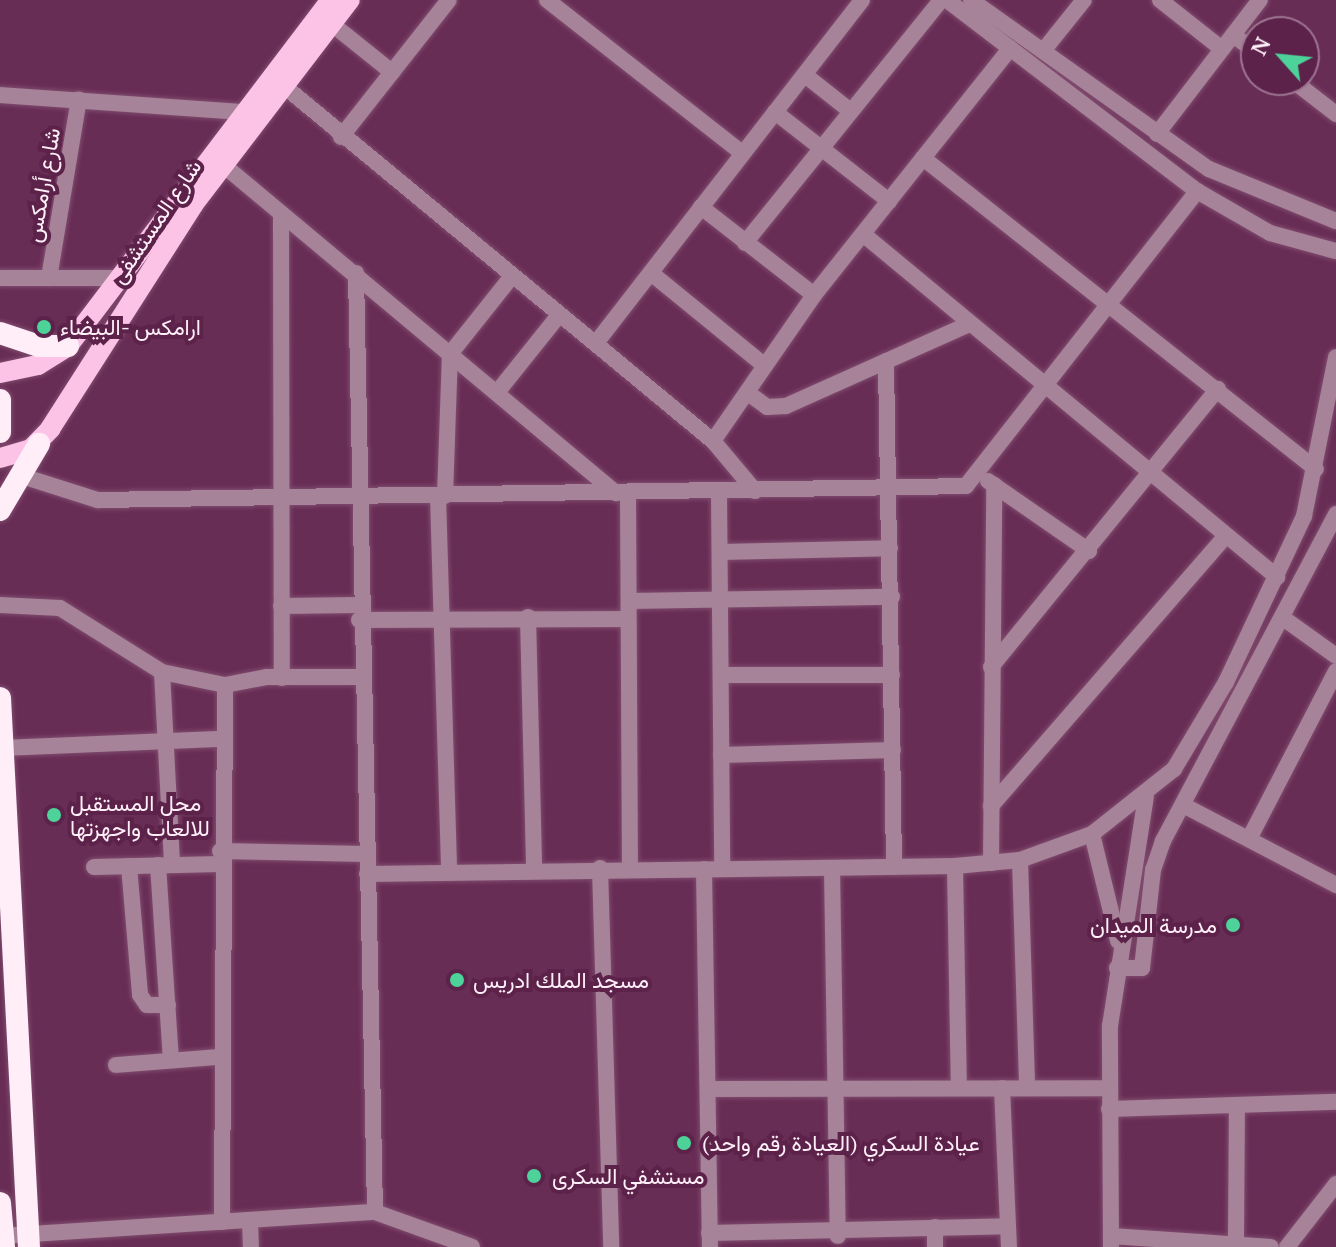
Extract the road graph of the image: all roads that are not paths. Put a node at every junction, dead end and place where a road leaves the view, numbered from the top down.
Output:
1 (331, 0) edge
2 (350, 0) edge
3 (449, 0) edge
4 (547, 0) edge
5 (862, 0) edge
6 (941, 0) edge
7 (947, 0) edge
8 (971, 0) edge
9 (1084, 0) edge
10 (1160, 0) edge
11 (1260, 0) edge
12 (332, 24) junction
13 (1233, 35) junction
14 (1240, 40) edge
15 (1010, 49) junction
16 (1222, 49) junction
17 (1043, 51) junction
18 (392, 72) junction
19 (805, 75) junction
20 (284, 86) junction
21 (0, 95) edge
22 (1313, 96) edge
23 (79, 99) junction
24 (849, 110) junction
25 (244, 112) junction
26 (775, 112) junction
27 (1336, 114) edge
28 (1157, 134) junction
29 (341, 137) junction
30 (819, 148) junction
31 (742, 153) junction
32 (923, 158) junction
33 (216, 159) junction
34 (1197, 191) junction
35 (889, 201) junction
36 (701, 207) junction
37 (281, 215) junction
38 (1336, 221) edge
39 (863, 234) junction
40 (745, 243) junction
41 (1336, 251) edge
42 (356, 273) junction
43 (651, 273) junction
44 (512, 276) junction
45 (0, 278) edge
46 (49, 278) junction
47 (120, 278) junction
48 (814, 295) junction
49 (1111, 301) junction
50 (559, 315) junction
51 (967, 325) junction
52 (0, 333) edge
53 (596, 343) junction
54 (68, 346) junction
55 (450, 354) junction
56 (1336, 357) edge
57 (886, 361) junction
58 (764, 365) junction
59 (0, 373) edge
60 (1045, 382) junction
61 (1218, 389) junction
62 (499, 390) junction
63 (748, 393) junction
64 (0, 400) edge
65 (1332, 407) edge
66 (0, 432) edge
67 (713, 441) junction
68 (39, 444) junction
69 (0, 458) edge
70 (1152, 468) junction
71 (1316, 469) junction
72 (977, 474) junction
73 (19, 475) junction
74 (994, 485) junction
75 (891, 489) junction
76 (755, 491) junction
77 (622, 493) junction
78 (719, 495) junction
79 (442, 496) junction
80 (358, 497) junction
81 (279, 499) junction
82 (0, 510) edge
83 (1336, 514) edge
84 (1225, 537) junction
85 (890, 548) junction
86 (1089, 551) junction
87 (720, 552) junction
88 (1277, 577) junction
89 (892, 597) junction
90 (629, 601) junction
91 (720, 602) junction
92 (0, 605) edge
93 (281, 606) junction
94 (359, 612) junction
95 (528, 617) junction
96 (445, 618) junction
97 (1283, 618) junction
98 (628, 619) junction
99 (1336, 656) edge
100 (991, 667) junction
101 (1336, 671) edge
102 (162, 672) junction
103 (721, 675) junction
104 (892, 675) junction
105 (362, 677) junction
106 (282, 678) junction
107 (225, 685) junction
108 (0, 698) edge
109 (1213, 704) junction
110 (1232, 713) junction
111 (221, 739) junction
112 (166, 741) junction
113 (4, 748) junction
114 (893, 750) junction
115 (721, 755) junction
116 (1146, 797) junction
117 (1183, 805) junction
118 (991, 806) junction
119 (1092, 834) junction
120 (1249, 839) junction
121 (366, 854) junction
122 (220, 858) junction
123 (1020, 860) junction
124 (991, 863) junction
125 (165, 865) junction
126 (129, 866) junction
127 (955, 866) junction
128 (94, 867) dead end
129 (630, 867) junction
130 (894, 867) junction
131 (534, 868) junction
132 (600, 868) junction
133 (722, 868) junction
134 (832, 868) junction
135 (704, 869) junction
136 (449, 871) junction
137 (367, 874) junction
138 (1336, 885) edge
139 (7, 942) edge
140 (1119, 943) junction
141 (1117, 968) junction
142 (168, 1005) junction
143 (218, 1057) junction
144 (171, 1060) junction
145 (116, 1065) dead end
146 (840, 1088) junction
147 (959, 1088) junction
148 (1002, 1088) junction
149 (1027, 1088) junction
150 (1108, 1088) junction
151 (708, 1089) junction
152 (1336, 1102) edge
153 (1237, 1106) junction
154 (1109, 1109) junction
155 (1336, 1184) edge
156 (26, 1206) junction
157 (0, 1207) edge
158 (375, 1212) junction
159 (250, 1221) junction
160 (222, 1222) junction
161 (1008, 1226) junction
162 (935, 1227) junction
163 (838, 1236) junction
164 (1236, 1239) junction
165 (2, 1240) edge
166 (710, 1240) edge
167 (788, 1240) edge
168 (29, 1241) edge
169 (52, 1241) edge
170 (1111, 1242) edge
171 (251, 1247) edge
172 (472, 1247) edge
173 (611, 1247) edge
174 (935, 1247) edge
175 (1009, 1247) edge
176 (1271, 1247) edge
177 (1287, 1247) edge

1 - 25 main road, شارع المستشفى
2 - 12 main road, شارع المستشفى
3 - 18 street
4 - 31 street
5 - 19 street
6 - 24 street
7 - 15 street
8 - 17 street
9 - 17 street
10 - 16 street
11 - 13 street
12 - 18 street
12 - 20 main road, شارع المستشفى
13 - 14 street
13 - 16 street
15 - 32 street
15 - 34 street
16 - 28 street
17 - 28 street
18 - 29 street
19 - 24 street
19 - 26 street
20 - 29 street
20 - 33 main road, شارع المستشفى
21 - 23 street
22 - 27 street
23 - 25 street
23 - 46 street, شارع أرامكس
24 - 30 street
25 - 33 main road, شارع المستشفى
26 - 30 street
26 - 31 street
28 - 38 street
29 - 44 street
30 - 35 street
30 - 40 street
31 - 36 street
32 - 35 street
32 - 49 street
33 - 37 street
33 - 47 main road, شارع المستشفى
33 - 68 main road, شارع المستشفى
34 - 41 street
34 - 49 street
35 - 39 street
36 - 40 street
36 - 43 street
37 - 42 street
37 - 81 street
39 - 48 street
39 - 51 street
40 - 48 street
42 - 55 street
42 - 80 street
43 - 53 street
43 - 58 street
44 - 50 street
44 - 55 street
45 - 46 street
46 - 47 street
47 - 54 main road, شارع المستشفى
48 - 58 street
49 - 60 street
49 - 61 street
50 - 53 street
50 - 62 street
51 - 57 street
51 - 60 street
52 - 54 highway
53 - 67 street
54 - 59 main road, شارع المستشفى
55 - 62 street
55 - 79 street
56 - 65 street
57 - 63 street
57 - 75 street
58 - 63 street
60 - 70 street
60 - 72 street
61 - 70 street
61 - 71 street
62 - 77 street
63 - 67 street
64 - 66 highway
65 - 71 street
67 - 76 street
68 - 69 main road
68 - 73 highway
70 - 84 street
70 - 86 street
71 - 88 street
72 - 74 street
72 - 75 street
73 - 81 street
73 - 82 highway
74 - 86 street
74 - 100 street
75 - 76 street
75 - 85 street
76 - 78 street
77 - 78 street
77 - 79 street
77 - 90 street
78 - 87 street
79 - 80 street
79 - 96 street
80 - 81 street
80 - 94 street
81 - 93 street
83 - 97 street
84 - 88 street
84 - 118 street
85 - 87 street
85 - 89 street
86 - 100 street
87 - 91 street
88 - 109 street
89 - 91 street
89 - 104 street
90 - 91 street
90 - 98 street
91 - 103 street
92 - 102 street
93 - 94 street
93 - 106 street
94 - 96 street
94 - 105 street
95 - 96 street
95 - 98 street
95 - 131 street
96 - 136 street
97 - 99 street
97 - 110 street
98 - 129 street
100 - 118 street
101 - 120 street
102 - 107 street
102 - 112 street
103 - 104 street
103 - 115 street
104 - 114 street
105 - 106 street
105 - 121 street
106 - 107 street
107 - 111 street
108 - 113 highway
109 - 110 street
109 - 116 street
110 - 117 street
111 - 112 street
111 - 122 street
112 - 113 street
112 - 125 street
113 - 139 highway
114 - 115 street
114 - 130 street
115 - 133 street
116 - 119 street
116 - 140 street
117 - 120 street
117 - 141 street
118 - 124 street
119 - 123 street
119 - 140 street
120 - 138 street
121 - 122 street
121 - 137 street
122 - 125 street
122 - 143 street
123 - 124 street
123 - 149 street
124 - 127 street
125 - 126 street
125 - 142 street
126 - 128 street
126 - 142 street
127 - 130 street
127 - 147 street
129 - 132 street
129 - 135 street
130 - 134 street
131 - 132 street
131 - 136 street
132 - 173 street
133 - 134 street
133 - 135 street
134 - 146 street
135 - 151 street
136 - 137 street
137 - 158 street
139 - 156 highway
140 - 141 street
141 - 150 street
142 - 144 street
143 - 144 street
143 - 160 street
144 - 145 street
146 - 147 street
146 - 151 street
146 - 163 street
147 - 148 street
148 - 149 street
148 - 161 street
149 - 150 street
150 - 154 street
151 - 166 street
152 - 153 street
153 - 154 street
153 - 164 street
154 - 170 street
155 - 177 street
156 - 157 street
156 - 168 highway
157 - 165 highway
158 - 159 street
158 - 172 street
159 - 160 street
159 - 171 street
160 - 169 street
161 - 162 street
161 - 175 street
162 - 163 street
162 - 174 street
163 - 167 street
164 - 170 street
164 - 176 street
165 - 168 street
166 - 167 street
168 - 169 street

